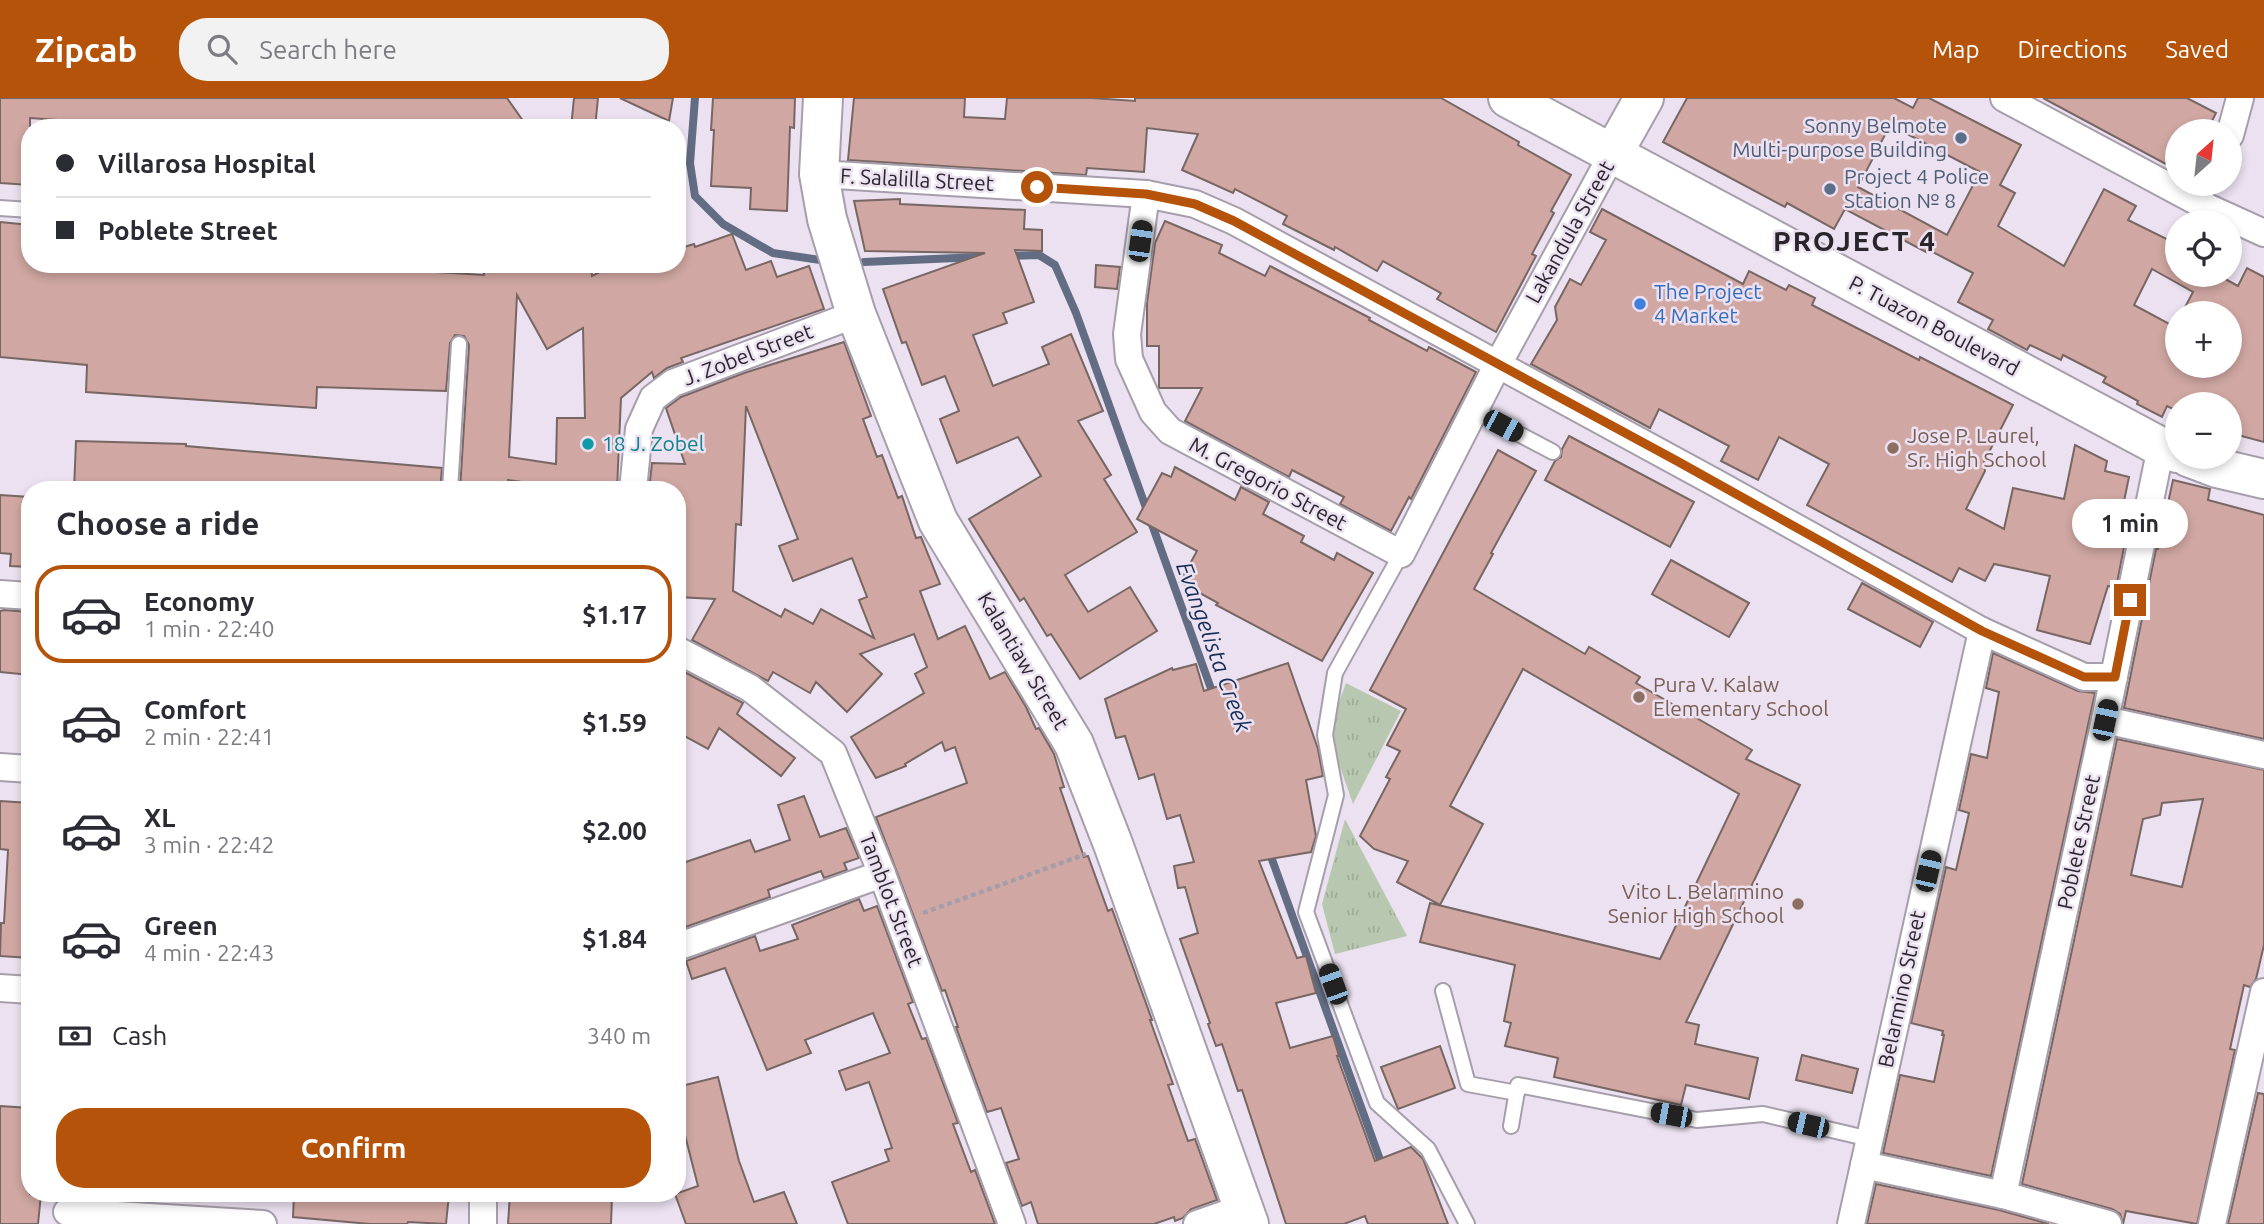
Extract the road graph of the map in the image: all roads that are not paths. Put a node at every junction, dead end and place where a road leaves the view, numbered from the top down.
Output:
1 (823, 98) edge
2 (1508, 98) edge
3 (1644, 98) edge
4 (2004, 98) edge
5 (2239, 98) edge
6 (2234, 119) edge
7 (1612, 155) junction
8 (2165, 173) edge
9 (818, 174) junction
10 (1146, 194) junction
11 (2213, 196) edge
12 (0, 208) edge
13 (21, 209) edge
14 (2264, 233) edge
15 (856, 314) junction
16 (459, 344) dead end
17 (1497, 366) junction
18 (1475, 411) junction
19 (2165, 447) edge
20 (1553, 452) dead end
21 (2170, 469) edge
22 (2221, 469) edge
23 (2264, 479) edge
24 (451, 481) edge
25 (634, 481) edge
26 (1401, 554) junction
27 (0, 594) edge
28 (21, 595) edge
29 (1982, 631) junction
30 (686, 655) edge
31 (2115, 677) junction
32 (2105, 720) junction
33 (2264, 755) edge
34 (0, 766) edge
35 (21, 768) edge
36 (881, 874) junction
37 (686, 944) edge
38 (0, 988) edge
39 (21, 989) edge
40 (1443, 991) dead end
41 (2264, 992) edge
42 (2260, 1022) edge
43 (1517, 1093) junction
44 (1511, 1126) dead end
45 (1870, 1139) junction
46 (1864, 1166) junction
47 (2003, 1195) junction
48 (483, 1202) edge
49 (66, 1210) edge
50 (2036, 1215) edge
51 (1246, 1216) edge
52 (263, 1224) edge
53 (483, 1224) edge
54 (1012, 1224) edge
55 (1197, 1224) edge
56 (1467, 1224) edge
57 (1851, 1224) edge
58 (2108, 1224) edge
59 (2212, 1224) edge

1 - 9 street, Kalantiaw Street
2 - 7 street, P. Tuazon Boulevard
3 - 7 street, Lakandula Street
4 - 8 street
5 - 6 street
7 - 17 street, Lakandula Street
7 - 19 street, P. Tuazon Boulevard
9 - 10 street, F. Salalilla Street
9 - 15 street, Kalantiaw Street
10 - 17 street, F. Salalilla Street
10 - 26 street, M. Gregorio Street
11 - 14 street
12 - 13 lane
15 - 25 street, J. Zobel Street
15 - 51 street, Kalantiaw Street
16 - 24 lane
17 - 18 street
17 - 29 street, F. Salalilla Street
18 - 20 lane
18 - 26 street
21 - 31 street, Poblete Street
22 - 23 street, P. Tuazon Boulevard
26 - 56 lane
27 - 28 street
29 - 31 street, F. Salalilla Street
29 - 45 street, Belarmino Street
30 - 36 street, Tamblot Street
31 - 32 street, Poblete Street
32 - 33 street
32 - 47 street, Poblete Street
34 - 35 street
36 - 37 street
36 - 54 street, Tamblot Street
38 - 39 street
40 - 43 lane
41 - 42 street
42 - 59 street
43 - 44 lane
43 - 45 lane
45 - 46 street, Belarmino Street
46 - 47 street
46 - 57 street, Belarmino Street
47 - 50 street
48 - 53 street
49 - 52 street
50 - 58 street
51 - 55 street

